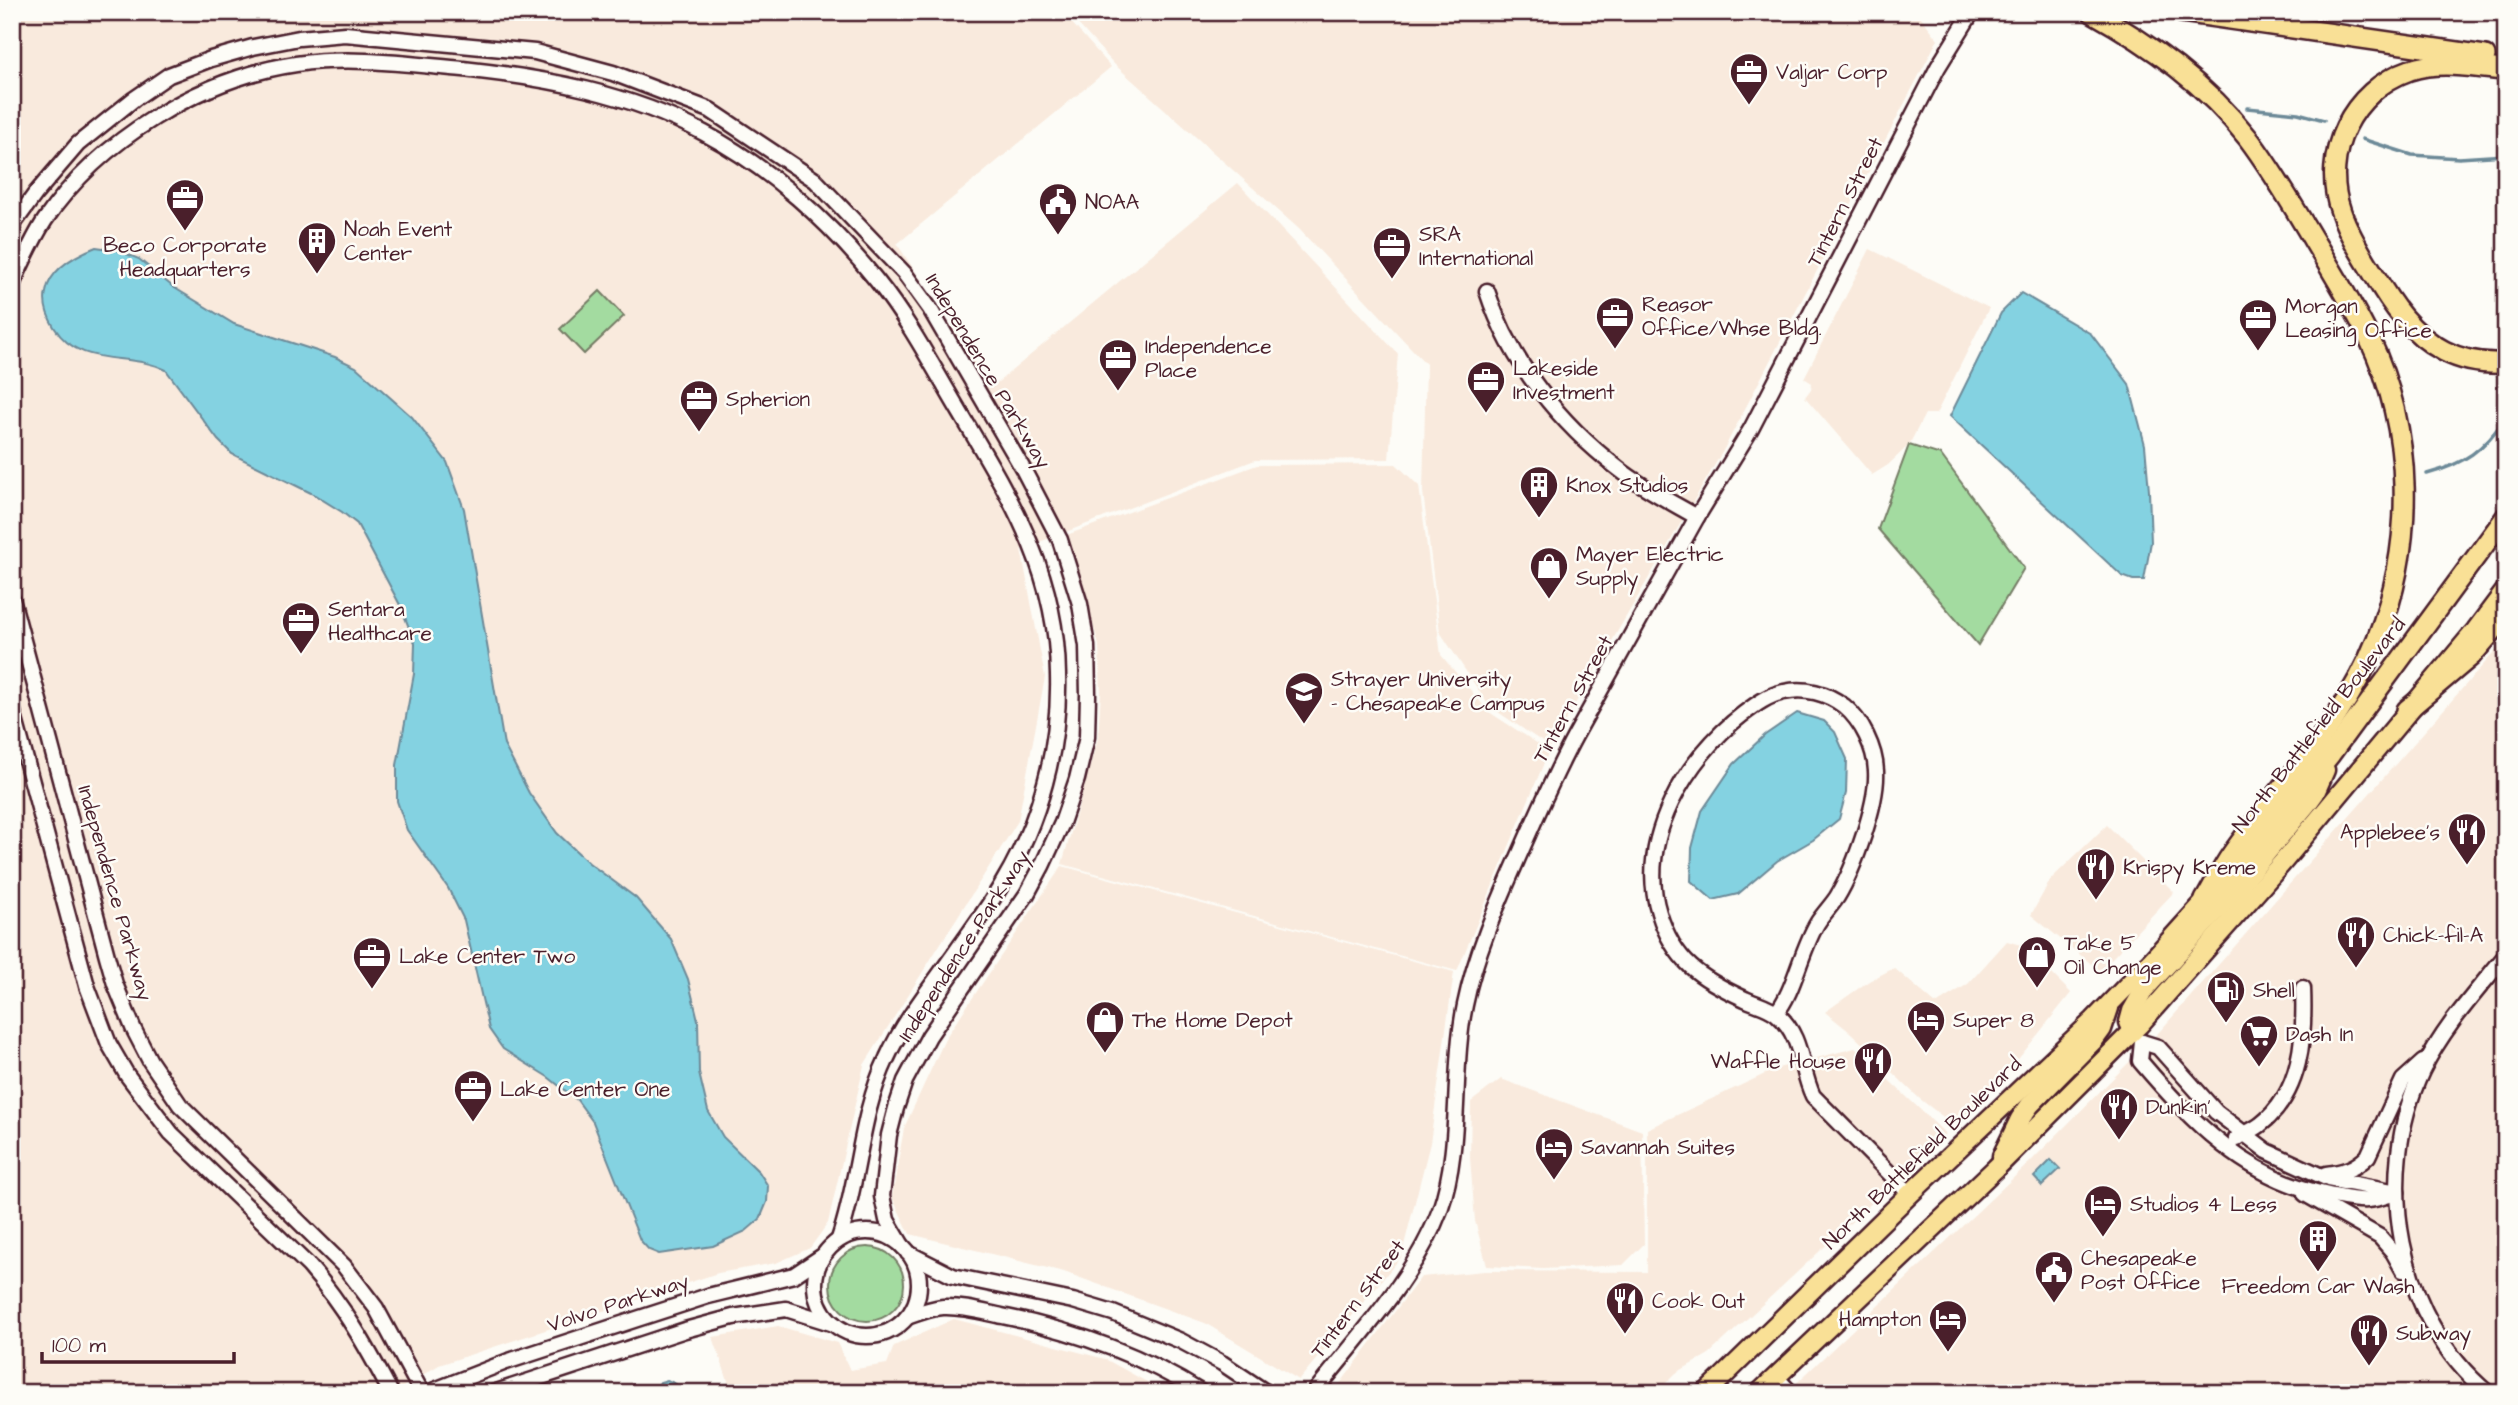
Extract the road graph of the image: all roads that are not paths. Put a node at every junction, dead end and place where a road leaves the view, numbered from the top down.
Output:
1 (1972, 12) edge
2 (2092, 12) edge
3 (2182, 12) edge
4 (2506, 60) edge
5 (2506, 70) edge
6 (12, 226) edge
7 (12, 285) edge
8 (1487, 290) dead end
9 (2506, 363) edge
10 (2506, 516) edge
11 (1697, 517) junction
12 (2506, 590) edge
13 (12, 599) edge
14 (2506, 615) edge
15 (12, 708) edge
16 (2407, 710) junction
17 (2331, 754) junction
18 (2206, 900) junction
19 (2506, 955) edge
20 (2303, 988) dead end
21 (2110, 1004) junction
22 (1776, 1013) junction
23 (2137, 1037) junction
24 (2430, 1056) junction
25 (2243, 1135) junction
26 (2224, 1148) junction
27 (1996, 1168) junction
28 (2319, 1175) junction
29 (2286, 1183) junction
30 (2397, 1192) junction
31 (1910, 1194) junction
32 (839, 1239) junction
33 (906, 1250) junction
34 (821, 1257) junction
35 (2418, 1296) junction
36 (907, 1317) junction
37 (834, 1324) junction
38 (1776, 1377) junction
39 (2481, 1391) edge
40 (391, 1393) edge
41 (425, 1393) edge
42 (493, 1393) edge
43 (1202, 1393) edge
44 (1267, 1393) edge
45 (1314, 1393) edge
46 (1706, 1393) edge
47 (1759, 1393) edge
48 (1791, 1393) edge

1 - 11 street, Tintern Street
2 - 18 highway
3 - 4 highway
5 - 9 highway
6 - 33 street, Independence Parkway
7 - 32 street, Independence Parkway
8 - 11 street
10 - 17 main road, North Battlefield Boulevard
11 - 45 street, Tintern Street
12 - 16 main road
13 - 41 street, Independence Parkway
14 - 16 highway
15 - 40 street
16 - 23 main road
17 - 18 main road, North Battlefield Boulevard
17 - 23 main road
18 - 21 main road, North Battlefield Boulevard
19 - 24 street
20 - 25 street
21 - 23 street
21 - 27 main road
21 - 31 main road, North Battlefield Boulevard
22 - 22 street
22 - 31 street
23 - 25 street
23 - 26 street
23 - 27 main road
24 - 28 street
24 - 30 street
25 - 26 street
25 - 28 street
26 - 29 street
27 - 38 main road
28 - 30 street
29 - 30 street
29 - 35 street
30 - 35 street
31 - 46 main road, North Battlefield Boulevard
32 - 33 street
32 - 34 street, Volvo Parkway
33 - 36 street
33 - 44 street
34 - 37 street
34 - 41 street, Volvo Parkway
35 - 39 street
36 - 37 street
36 - 43 street
37 - 42 street
38 - 47 main road
38 - 48 street

